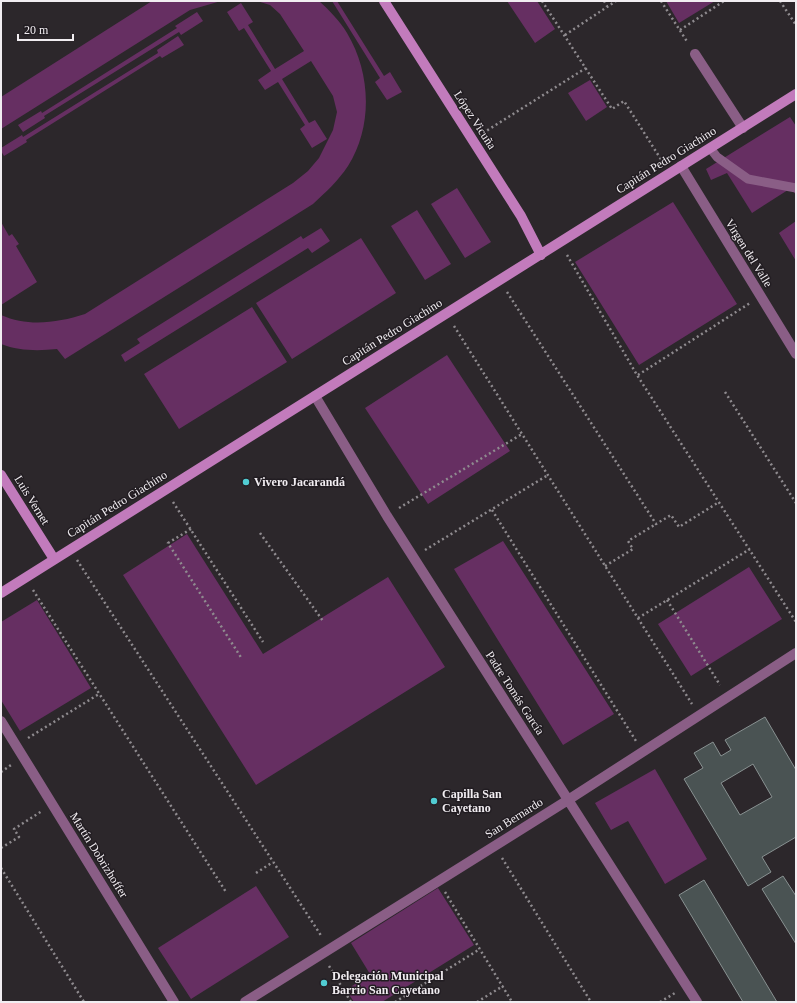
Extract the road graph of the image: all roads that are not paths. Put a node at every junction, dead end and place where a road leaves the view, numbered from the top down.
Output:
1 (384, 1) edge
2 (694, 54) dead end
3 (796, 94) edge
4 (743, 128) junction
5 (710, 148) junction
6 (681, 166) junction
7 (796, 188) edge
8 (540, 255) junction
9 (796, 354) edge
10 (315, 396) junction
11 (1, 474) edge
12 (54, 559) junction
13 (1, 592) edge
14 (796, 654) edge
15 (1, 721) edge
16 (568, 800) junction
17 (174, 1002) edge
18 (245, 1002) edge
19 (697, 1002) edge

1 - 8 street, López Vicuña
2 - 4 street
3 - 4 street, Capitán Pedro Giachino
4 - 5 street, Capitán Pedro Giachino
5 - 6 street, Capitán Pedro Giachino
5 - 7 lane
6 - 8 street, Capitán Pedro Giachino
6 - 9 street, Virgen del Valle
8 - 10 street, Capitán Pedro Giachino
10 - 12 street, Capitán Pedro Giachino
10 - 16 street, Padre Tomás García
11 - 12 street, Luis Vernet
12 - 13 street, Capitán Pedro Giachino
14 - 16 street, San Bernardo
15 - 17 street, Martín Dobrizhoffer
16 - 18 street, San Bernardo
16 - 19 street, Padre Tomás García

